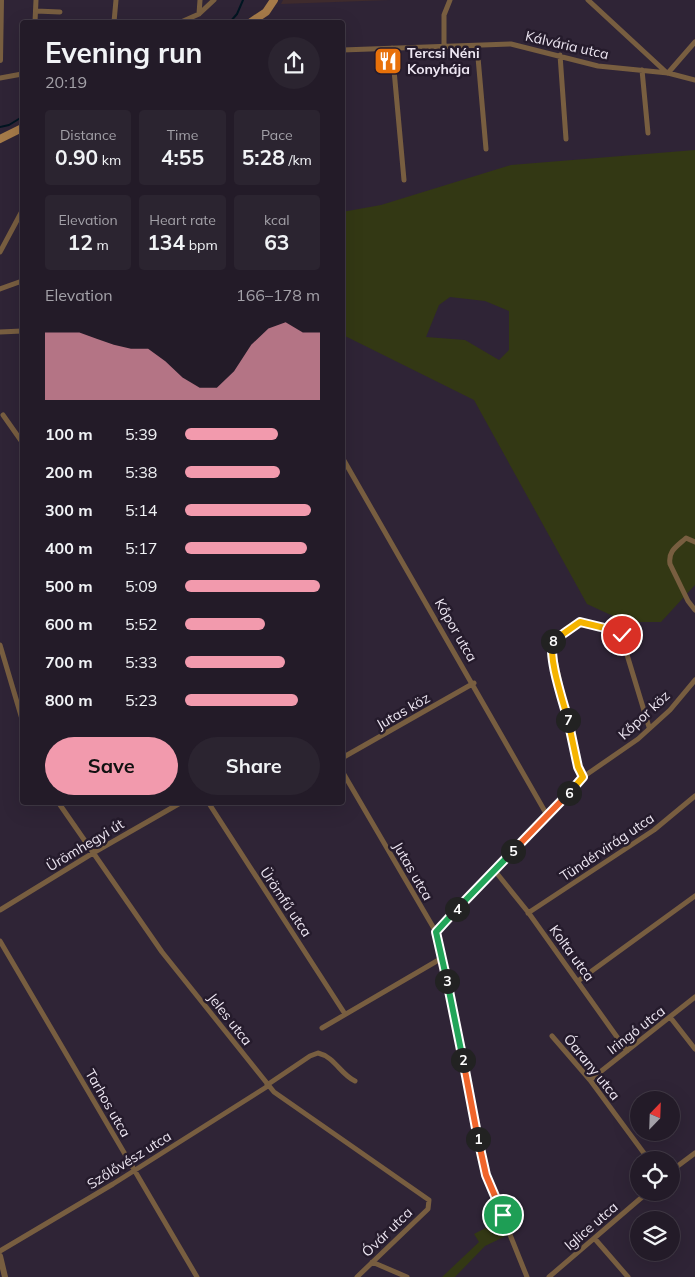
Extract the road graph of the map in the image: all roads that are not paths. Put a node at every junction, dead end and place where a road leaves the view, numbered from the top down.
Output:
1 (1, 0) edge
2 (36, 0) edge
3 (116, 0) edge
4 (200, 0) edge
5 (214, 0) edge
6 (274, 0) edge
7 (450, 0) edge
8 (588, 0) edge
9 (36, 11) junction
10 (60, 12) dead end
11 (199, 14) junction
12 (34, 20) edge
13 (114, 20) edge
14 (186, 20) edge
15 (256, 20) edge
16 (695, 42) edge
17 (444, 46) junction
18 (477, 46) junction
19 (392, 48) junction
20 (345, 50) edge
21 (560, 55) junction
22 (0, 60) edge
23 (642, 70) junction
24 (668, 73) junction
25 (20, 74) edge
26 (0, 78) edge
27 (695, 80) edge
28 (20, 129) edge
29 (648, 133) dead end
30 (0, 138) edge
31 (566, 139) dead end
32 (486, 149) dead end
33 (404, 180) dead end
34 (20, 215) edge
35 (0, 252) edge
36 (20, 282) edge
37 (0, 290) edge
38 (20, 331) edge
39 (0, 332) edge
40 (3, 415) dead end
41 (20, 439) edge
42 (345, 462) edge
43 (695, 542) edge
44 (695, 610) edge
45 (0, 645) edge
46 (695, 680) edge
47 (474, 683) junction
48 (20, 712) edge
49 (649, 727) junction
50 (345, 756) edge
51 (345, 776) edge
52 (583, 777) junction
53 (695, 796) edge
54 (60, 805) edge
55 (177, 805) edge
56 (210, 805) edge
57 (547, 815) junction
58 (93, 853) junction
59 (495, 871) junction
60 (695, 896) edge
61 (0, 910) edge
62 (528, 913) junction
63 (436, 932) junction
64 (0, 941) edge
65 (442, 958) junction
66 (578, 981) junction
67 (695, 997) edge
68 (345, 1014) junction
69 (670, 1017) junction
70 (322, 1028) dead end
71 (552, 1036) dead end
72 (695, 1049) edge
73 (627, 1051) junction
74 (590, 1080) junction
75 (355, 1081) dead end
76 (268, 1086) junction
77 (642, 1151) edge
78 (695, 1153) edge
79 (680, 1164) edge
80 (134, 1171) junction
81 (638, 1201) edge
82 (430, 1203) joint
83 (595, 1239) junction
84 (0, 1251) edge
85 (0, 1256) edge
86 (372, 1262) junction
87 (5, 1277) edge
88 (196, 1277) edge
89 (357, 1277) edge
90 (407, 1277) edge
91 (527, 1277) edge
92 (549, 1277) edge
93 (628, 1277) edge

1 - 22 street
2 - 9 street
3 - 13 street
4 - 11 street
5 - 11 street
6 - 15 main road
7 - 17 street
8 - 24 street
9 - 10 street
9 - 12 street
11 - 14 street
16 - 24 street
17 - 18 street, Kálvária utca
17 - 19 street, Kálvária utca
18 - 21 street, Kálvária utca
18 - 32 street
19 - 20 street, Kálvária utca
19 - 33 street
21 - 23 street, Kálvária utca
21 - 31 street
23 - 24 street, Kálvária utca
23 - 29 street
24 - 27 street, Kálvária utca
25 - 26 street
28 - 30 main road
34 - 35 street
36 - 37 street
38 - 39 street
40 - 41 street
42 - 47 street, Kőpor utca
43 - 44 street
45 - 48 street
46 - 49 street, Kőpor köz
47 - 50 street, Jutas köz
47 - 57 street, Kőpor utca
49 - 52 street, Kőpor köz
49 - 52 street
51 - 63 street, Jutas utca
52 - 57 street, Kőpor köz
53 - 62 street, Tündérvirág utca
54 - 58 street, Jeles utca
55 - 58 street, Ürömhegyi út
56 - 68 street, Ürömfű utca
57 - 59 street, Kőpor köz
58 - 61 street, Ürömhegyi út
58 - 76 street, Jeles utca
59 - 62 street, Kolta utca
59 - 63 street, Kőpor köz
60 - 66 street
62 - 66 street, Kolta utca
63 - 65 street, Jutas utca
64 - 80 street, Tarhos utca
65 - 68 street
65 - 91 street, Jutas utca
66 - 73 street, Kolta utca
67 - 69 street, Iringó utca
68 - 70 street
69 - 72 street
69 - 73 street, Iringó utca
71 - 74 street, Óarany utca
73 - 74 street, Iringó utca
74 - 77 street, Óarany utca
75 - 76 street, Szőlővész utca
76 - 80 street, Szőlővész utca
76 - 82 street, Jeles utca
78 - 79 street
80 - 84 street, Szőlővész utca
80 - 88 street, Tarhos utca
81 - 83 street, Iglice utca
82 - 86 street, Óvár utca
83 - 92 street, Iglice utca
83 - 93 street
85 - 87 street
86 - 89 street, Óvár utca
86 - 90 street

